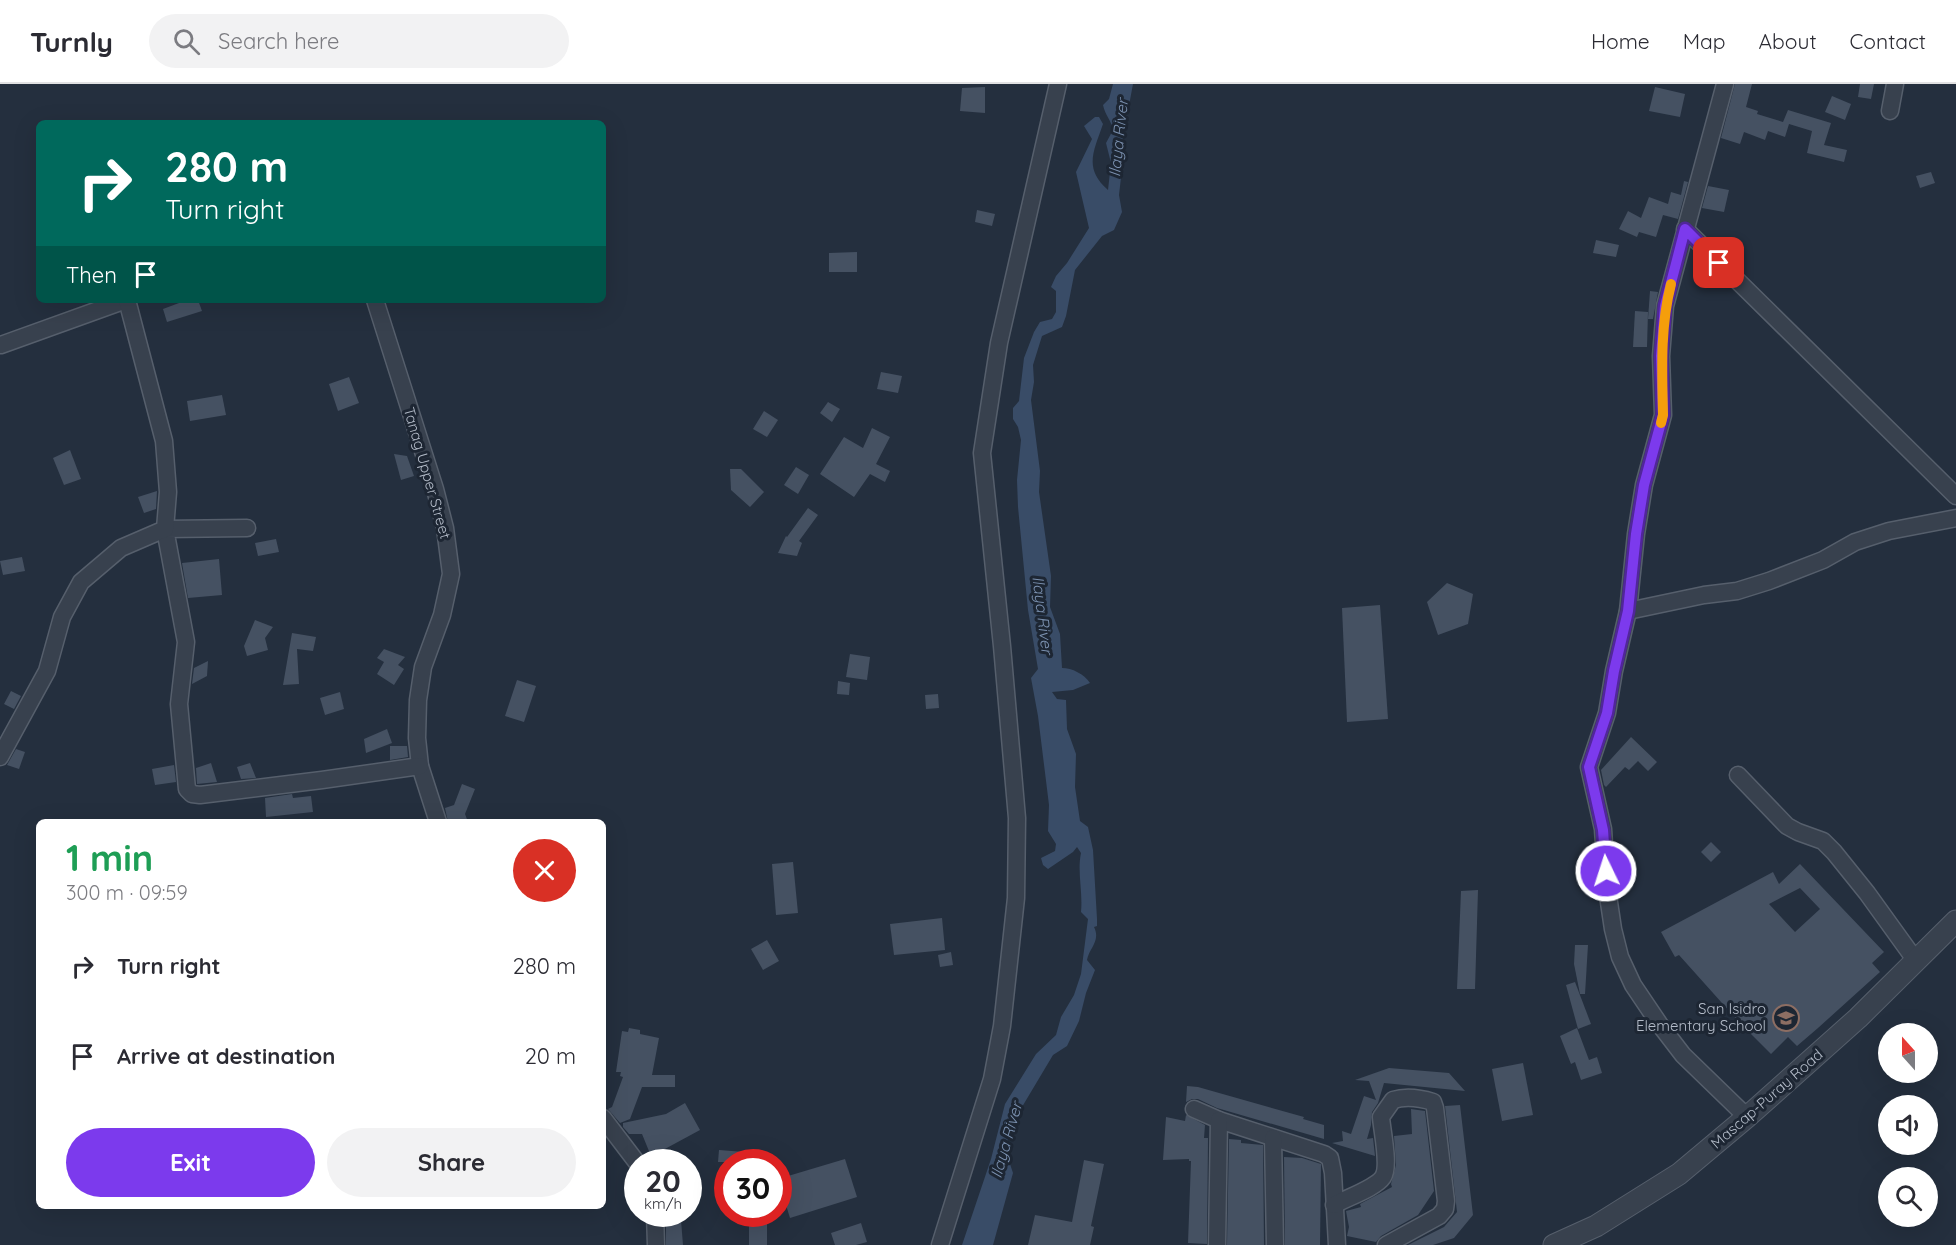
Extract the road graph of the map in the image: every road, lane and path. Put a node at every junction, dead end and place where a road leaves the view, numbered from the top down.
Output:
1 (1058, 84) edge
2 (1725, 84) edge
3 (1895, 84) edge
4 (1890, 111) dead end
5 (1685, 229) junction
6 (119, 303) edge
7 (128, 303) edge
8 (376, 303) edge
9 (1, 345) edge
10 (1956, 496) edge
11 (1956, 518) edge
12 (247, 528) dead end
13 (165, 529) junction
14 (1628, 611) junction
15 (0, 757) edge
16 (420, 766) junction
17 (1738, 775) dead end
18 (437, 819) edge
19 (1956, 921) edge
20 (1916, 961) junction
21 (1194, 1109) dead end
22 (1747, 1117) junction
23 (1219, 1120) junction
24 (606, 1122) edge
25 (1273, 1138) junction
26 (627, 1149) edge
27 (1334, 1204) junction
28 (655, 1227) edge
29 (656, 1245) edge
30 (939, 1245) edge
31 (1217, 1245) edge
32 (1275, 1245) edge
33 (1337, 1245) edge
34 (1386, 1245) edge
35 (1554, 1245) edge

1 - 30 street
2 - 5 street
3 - 4 street
5 - 10 street
5 - 14 street
6 - 9 street
7 - 13 street
8 - 16 street, Tanag Upper Street
11 - 14 street
12 - 13 street
13 - 15 street
13 - 16 street
14 - 22 street
16 - 18 street, Tanag Upper Street
17 - 20 street
19 - 20 street, Mascap-Puray Road
20 - 22 street, Mascap-Puray Road
21 - 23 street
22 - 35 street, Mascap-Puray Road
23 - 25 street
23 - 31 street
24 - 26 street
25 - 27 street
25 - 32 street
27 - 33 street
27 - 34 street
28 - 29 street

